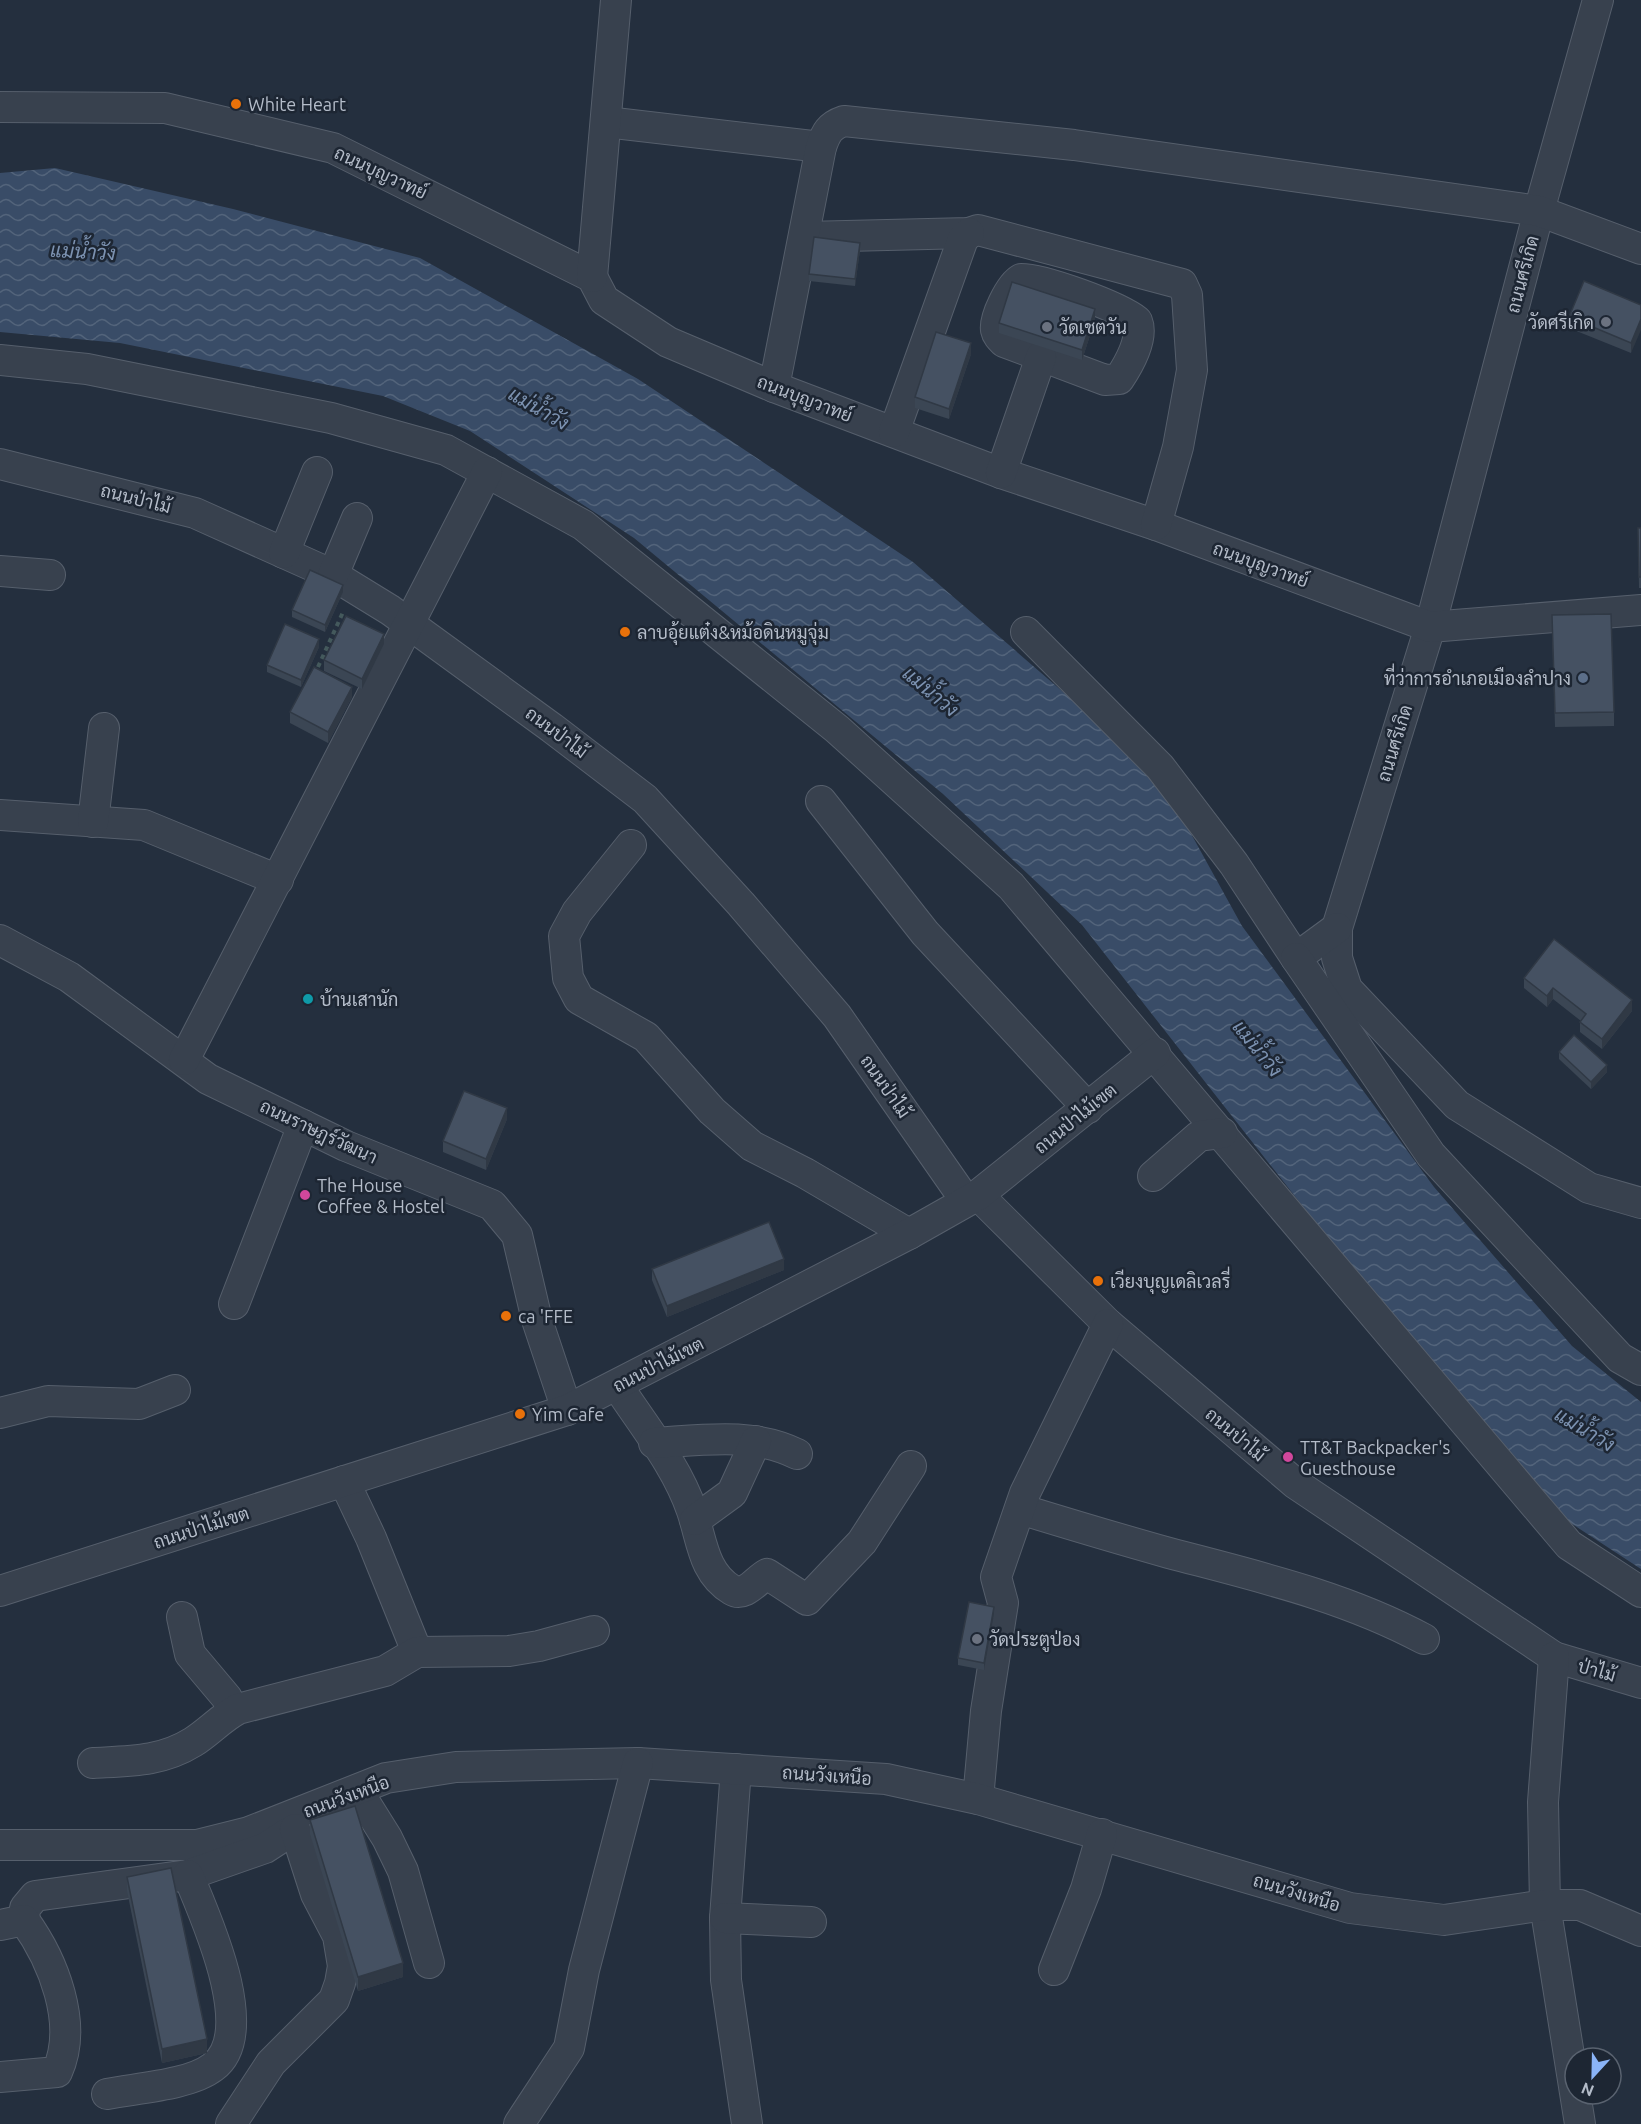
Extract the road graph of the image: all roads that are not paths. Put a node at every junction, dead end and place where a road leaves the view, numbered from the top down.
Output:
1 (616, 0) edge
2 (1598, 0) edge
3 (0, 107) edge
4 (606, 122) junction
5 (821, 147) junction
6 (1539, 211) junction
7 (969, 233) junction
8 (805, 237) junction
9 (1641, 249) edge
10 (592, 277) junction
11 (1041, 357) junction
12 (0, 360) edge
13 (774, 387) junction
14 (894, 432) junction
15 (0, 464) edge
16 (317, 472) dead end
17 (487, 472) junction
18 (1001, 473) junction
19 (357, 518) dead end
20 (1156, 525) junction
21 (284, 553) junction
22 (0, 571) edge
23 (50, 575) dead end
24 (343, 581) junction
25 (1641, 610) edge
26 (409, 626) junction
27 (1430, 627) junction
28 (1026, 632) dead end
29 (104, 728) dead end
30 (821, 801) dead end
31 (0, 815) edge
32 (93, 822) junction
33 (631, 845) dead end
34 (278, 879) junction
35 (1336, 927) junction
36 (0, 940) edge
37 (1296, 958) junction
38 (1155, 1053) junction
39 (184, 1060) junction
40 (1088, 1108) junction
41 (303, 1125) junction
42 (1222, 1133) junction
43 (1153, 1176) dead end
44 (972, 1198) junction
45 (1641, 1203) edge
46 (909, 1234) junction
47 (234, 1304) dead end
48 (1108, 1324) junction
49 (1641, 1370) edge
50 (617, 1384) junction
51 (175, 1390) dead end
52 (567, 1410) junction
53 (0, 1413) edge
54 (756, 1441) junction
55 (654, 1443) junction
56 (797, 1454) dead end
57 (911, 1466) dead end
58 (344, 1481) junction
59 (1020, 1509) junction
60 (695, 1520) junction
61 (0, 1591) edge
62 (1641, 1592) edge
63 (182, 1617) dead end
64 (594, 1631) dead end
65 (1424, 1639) dead end
66 (417, 1652) junction
67 (1554, 1657) junction
68 (1641, 1683) edge
69 (232, 1712) junction
70 (93, 1763) dead end
71 (638, 1763) junction
72 (736, 1769) junction
73 (362, 1798) junction
74 (978, 1799) junction
75 (295, 1829) junction
76 (1102, 1834) junction
77 (0, 1845) edge
78 (188, 1875) junction
79 (1545, 1905) junction
80 (725, 1918) junction
81 (812, 1922) dead end
82 (12, 1923) edge
83 (1641, 1931) edge
84 (429, 1963) dead end
85 (1054, 1970) dead end
86 (0, 2077) edge
87 (107, 2094) dead end
88 (231, 2124) edge
89 (519, 2124) edge
90 (747, 2124) edge
91 (1580, 2124) edge

1 - 4 street
2 - 6 street, ถนนศรีเกิด
3 - 10 street, ถนนบุญวาทย์
4 - 5 street
4 - 10 street
5 - 6 street
5 - 8 street
6 - 9 street
6 - 27 street, ถนนศรีเกิด
7 - 8 street
7 - 14 street
7 - 20 street
8 - 13 street
10 - 13 street, ถนนบุญวาทย์
11 - 11 street
11 - 18 street
12 - 17 street
13 - 14 street, ถนนบุญวาทย์
14 - 18 street, ถนนบุญวาทย์
15 - 21 street, ถนนป่าไม้
16 - 21 street
17 - 26 street
17 - 38 street
18 - 20 street, ถนนบุญวาทย์
19 - 24 street
20 - 27 street, ถนนบุญวาทย์
21 - 24 street, ถนนป่าไม้
22 - 23 street
24 - 26 street, ถนนป่าไม้
25 - 27 street, ถนนบุญวาทย์
26 - 34 street
26 - 44 street, ถนนป่าไม้
27 - 35 street, ถนนศรีเกิด
28 - 37 street
29 - 32 street
30 - 40 street
31 - 32 street
32 - 34 street
33 - 46 street
34 - 39 street
35 - 37 street
35 - 45 street, ถนนศรีเกิด
36 - 39 street, ถนนราษฎร์วัฒนา
37 - 49 street
38 - 40 street, ถนนป่าไม้เขต
38 - 42 street
39 - 41 street, ถนนราษฎร์วัฒนา
40 - 44 street, ถนนป่าไม้เขต
41 - 47 street
41 - 52 street, ถนนราษฎร์วัฒนา
42 - 43 street
42 - 62 street
44 - 46 street, ถนนป่าไม้เขต
44 - 48 street, ถนนป่าไม้
46 - 50 street, ถนนป่าไม้เขต
48 - 59 street
48 - 67 street, ถนนป่าไม้
50 - 52 street, ถนนป่าไม้เขต
50 - 55 street
51 - 53 street
52 - 58 street, ถนนป่าไม้เขต
54 - 55 street
54 - 56 street
54 - 60 street
55 - 60 street
57 - 60 street
58 - 61 street, ถนนป่าไม้เขต
58 - 66 street
59 - 65 street
59 - 74 street
63 - 69 street
64 - 66 street
66 - 69 street
67 - 68 street, ป่าไม้
67 - 79 street
69 - 70 street
71 - 72 street, ถนนวังเหนือ
71 - 73 street, ถนนวังเหนือ
71 - 89 street
72 - 74 street, ถนนวังเหนือ
72 - 80 street
73 - 75 street
73 - 77 street, ถนนวังเหนือ
73 - 84 street
74 - 76 street, ถนนวังเหนือ
75 - 78 street
75 - 88 street
76 - 79 street, ถนนวังเหนือ
76 - 85 street
78 - 82 street
78 - 87 street
79 - 83 street, ถนนวังเหนือ
79 - 91 street
80 - 81 street
80 - 90 street
82 - 86 street

